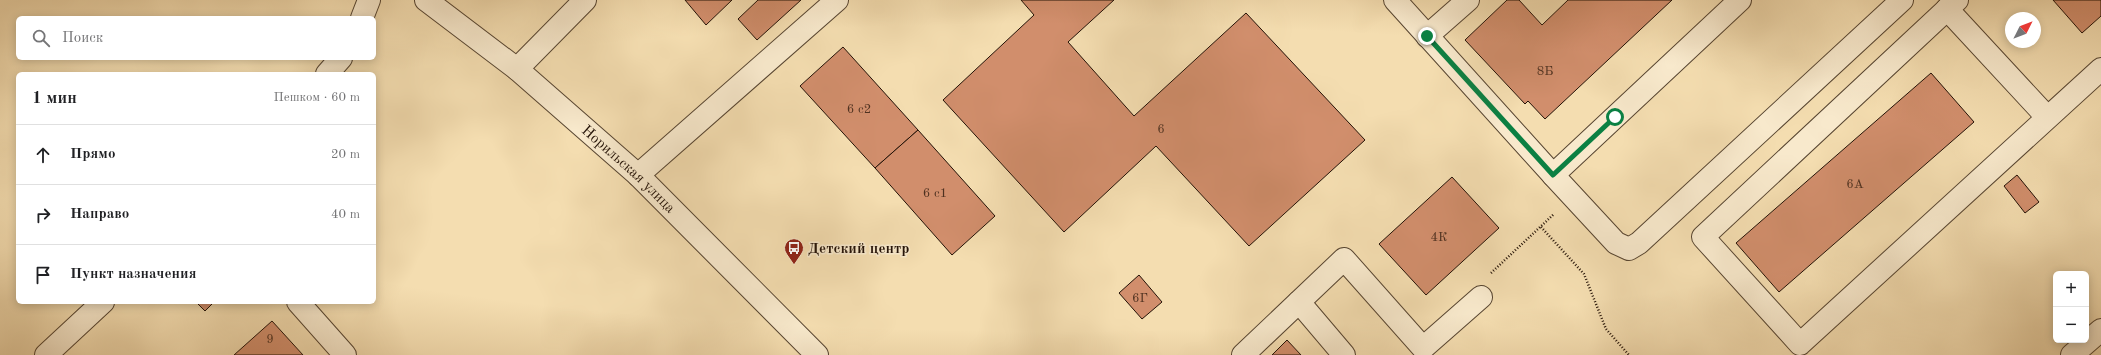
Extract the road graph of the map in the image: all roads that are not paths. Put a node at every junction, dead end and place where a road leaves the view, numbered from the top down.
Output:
1 (369, 0) edge
2 (426, 0) edge
3 (585, 0) edge
4 (838, 0) edge
5 (1395, 0) edge
6 (1468, 0) edge
7 (1740, 0) edge
8 (1902, 0) edge
9 (1952, 4) edge
10 (363, 16) edge
11 (1427, 36) junction
12 (339, 60) edge
13 (517, 69) junction
14 (2101, 69) edge
15 (329, 72) edge
16 (2047, 117) junction
17 (638, 175) junction
18 (1553, 175) junction
19 (1481, 296) road end
20 (1299, 302) junction
21 (101, 304) edge
22 (300, 304) edge
23 (2101, 330) edge
24 (1794, 350) edge
25 (46, 355) edge
26 (345, 355) edge
27 (817, 355) edge
28 (1243, 355) edge
29 (1344, 355) edge
30 (2072, 355) edge

1 - 10 street
2 - 13 street, Норильская улица
3 - 13 street
4 - 17 street
5 - 11 street
6 - 11 street
7 - 18 street
8 - 18 street
9 - 16 street
9 - 24 street
11 - 18 street
12 - 15 street
13 - 17 street, Норильская улица
14 - 16 street
16 - 24 street
17 - 27 street, Норильская улица
19 - 20 street
20 - 28 street
20 - 29 street
21 - 25 street
22 - 26 street
23 - 30 street

